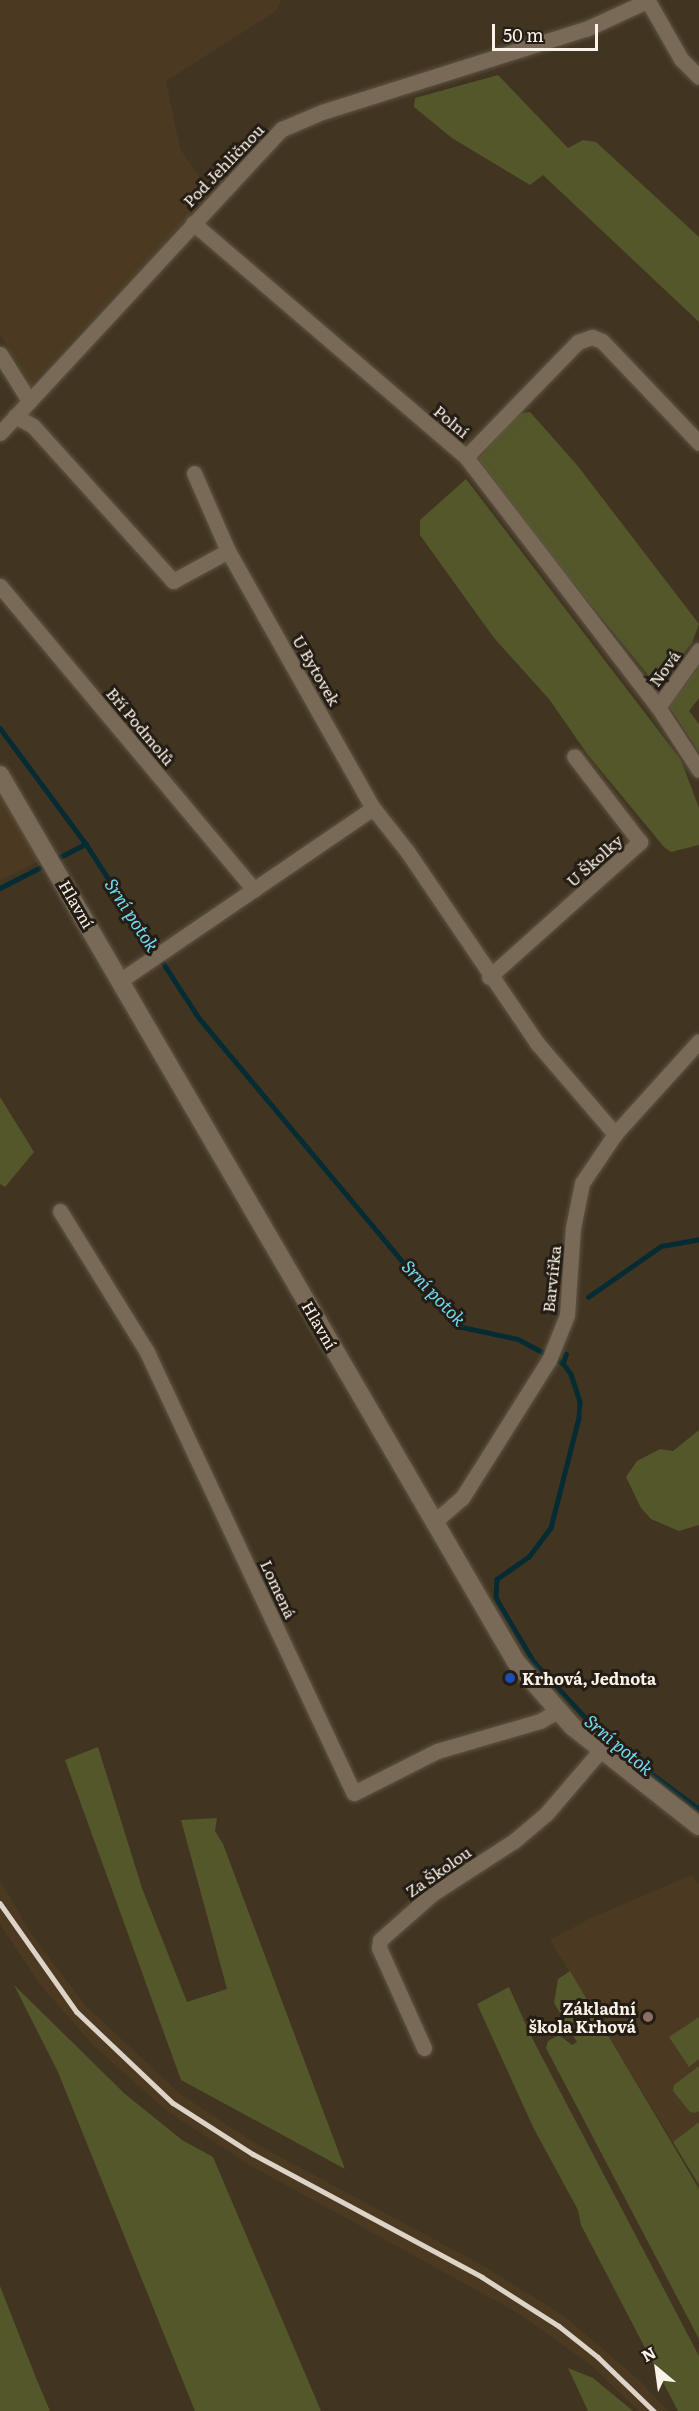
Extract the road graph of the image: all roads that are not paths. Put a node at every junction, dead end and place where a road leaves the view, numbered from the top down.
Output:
1 (648, 1) edge
2 (699, 77) edge
3 (193, 223) junction
4 (0, 354) edge
5 (28, 399) junction
6 (15, 416) junction
7 (0, 433) edge
8 (699, 443) edge
9 (466, 457) junction
10 (194, 473) dead end
11 (228, 551) junction
12 (0, 586) edge
13 (699, 650) edge
14 (658, 707) junction
15 (574, 756) dead end
16 (699, 770) edge
17 (0, 775) edge
18 (373, 808) junction
19 (254, 890) junction
20 (489, 976) junction
21 (121, 980) junction
22 (699, 1041) edge
23 (615, 1134) junction
24 (60, 1211) dead end
25 (435, 1522) junction
26 (557, 1711) junction
27 (600, 1751) junction
28 (699, 1826) edge
29 (423, 2048) dead end

1 - 2 street
1 - 3 street, Pod Jehličnou
3 - 5 street, Pod Jehličnou
3 - 9 street, Polní
4 - 5 street
5 - 6 street, Pod Jehličnou
6 - 7 street, Pod Jehličnou
6 - 11 street
8 - 9 street, Polní
9 - 14 street
10 - 11 street, U Bytovek
11 - 18 street, U Bytovek
12 - 19 street, Bří Podmolů
13 - 14 street, Nová
14 - 16 street
15 - 20 street, U Školky
17 - 21 street, Hlavní
18 - 19 street
18 - 20 street
19 - 21 street
20 - 23 street
21 - 25 street, Hlavní
22 - 23 street, Barvířka
23 - 25 street, Barvířka
24 - 26 street, Lomená
25 - 26 street, Hlavní
26 - 27 street, Hlavní
27 - 28 street, Hlavní
27 - 29 street, Za Školou

